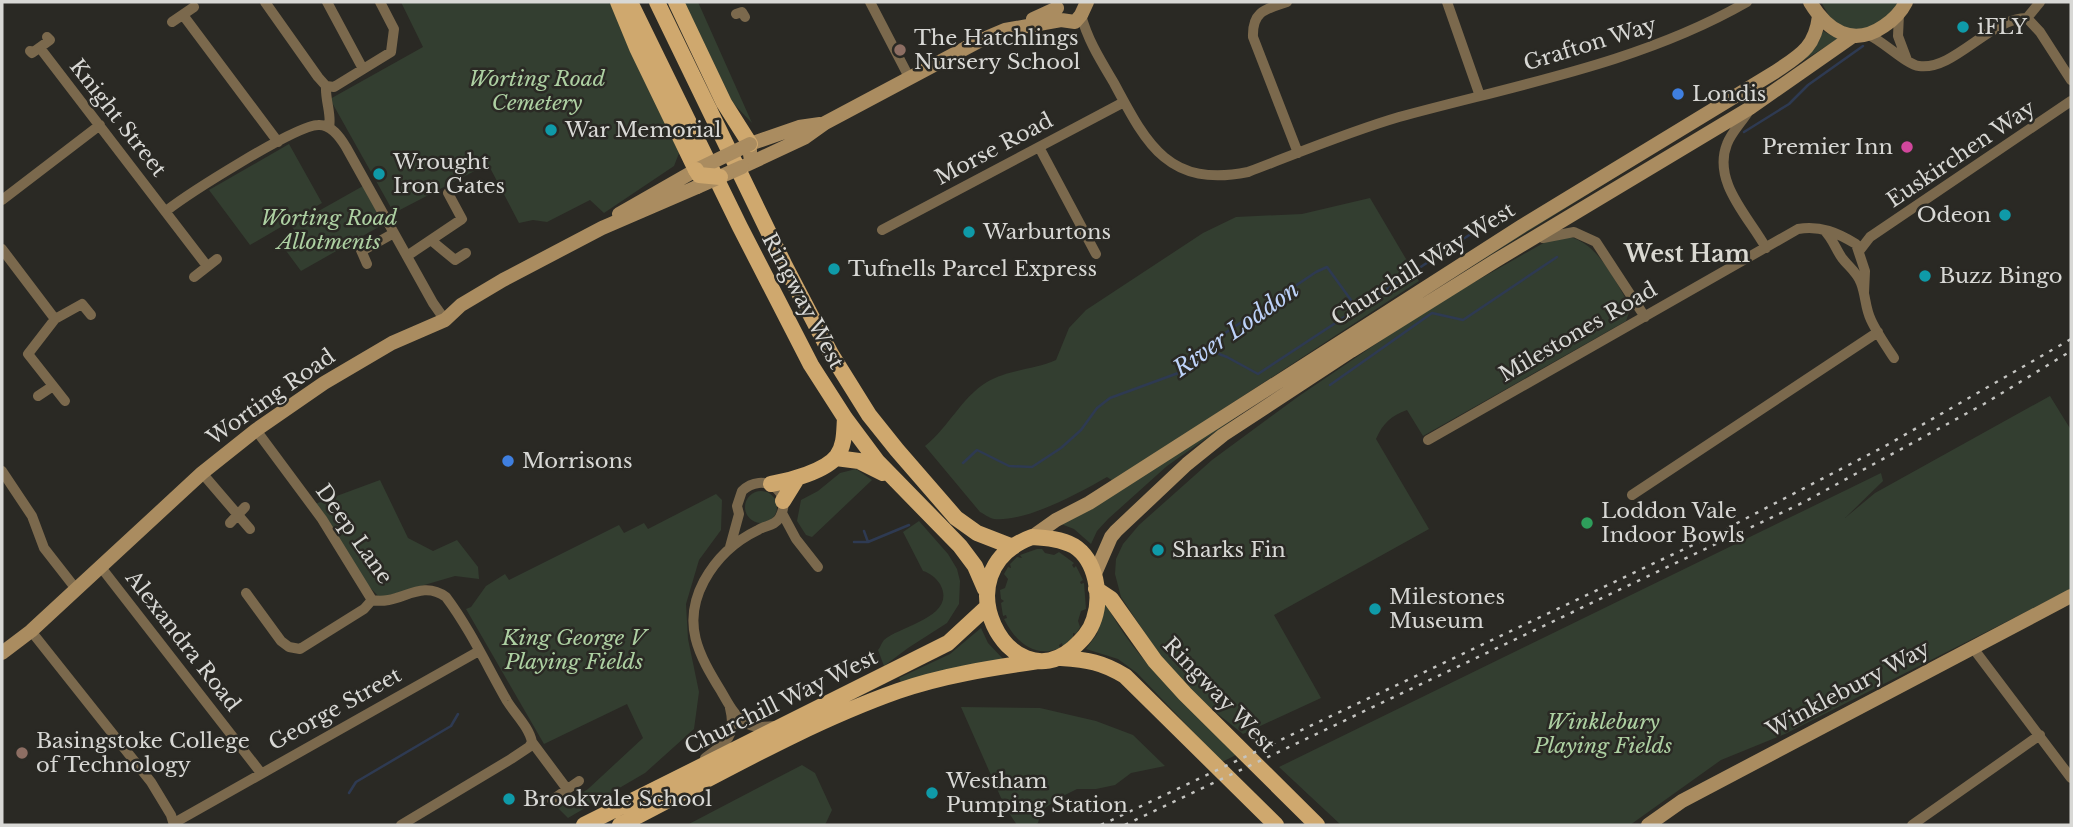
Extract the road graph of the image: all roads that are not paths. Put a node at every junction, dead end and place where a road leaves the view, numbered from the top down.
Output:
1 (265, 2) edge
2 (327, 2) edge
3 (380, 2) edge
4 (618, 2) edge
5 (631, 2) edge
6 (657, 2) edge
7 (676, 2) edge
8 (870, 2) edge
9 (1287, 2) edge
10 (1447, 2) edge
11 (1748, 2) edge
12 (1810, 2) edge
13 (2040, 2) edge
14 (194, 6) dead end
15 (1903, 8) edge
16 (1072, 10) edge
17 (183, 15) junction
18 (1819, 16) junction
19 (2027, 18) junction
20 (172, 22) dead end
21 (1869, 35) junction
22 (1853, 36) junction
23 (47, 37) dead end
24 (1907, 61) junction
25 (363, 69) junction
26 (910, 79) junction
27 (2071, 80) edge
28 (326, 86) junction
29 (1480, 96) junction
30 (2071, 101) edge
31 (1124, 102) junction
32 (1750, 108) junction
33 (825, 123) junction
34 (100, 125) junction
35 (329, 127) junction
36 (757, 141) junction
37 (278, 142) junction
38 (1039, 147) junction
39 (1298, 153) junction
40 (751, 163) junction
41 (720, 177) joint
42 (696, 178) junction
43 (448, 193) dead end
44 (2, 200) edge
45 (166, 211) junction
46 (882, 230) dead end
47 (1823, 230) junction
48 (394, 233) junction
49 (432, 241) junction
50 (1766, 248) junction
51 (1858, 248) junction
52 (2, 249) edge
53 (1840, 252) junction
54 (466, 253) dead end
55 (1096, 254) dead end
56 (407, 256) junction
57 (218, 259) dead end
58 (1495, 261) junction
59 (1848, 261) junction
60 (367, 264) dead end
61 (207, 266) junction
62 (194, 277) dead end
63 (1864, 293) junction
64 (91, 315) dead end
65 (1644, 317) junction
66 (55, 319) junction
67 (445, 320) junction
68 (1878, 332) junction
69 (1894, 358) dead end
70 (53, 386) junction
71 (38, 396) dead end
72 (65, 401) dead end
73 (845, 418) junction
74 (256, 430) junction
75 (1428, 440) dead end
76 (836, 458) junction
77 (2, 471) edge
78 (202, 473) junction
79 (796, 480) junction
80 (895, 481) junction
81 (771, 484) junction
82 (1632, 495) dead end
83 (783, 507) junction
84 (739, 514) junction
85 (771, 526) junction
86 (250, 528) dead end
87 (760, 528) junction
88 (1032, 537) junction
89 (796, 539) junction
90 (730, 547) junction
91 (1013, 547) junction
92 (100, 566) junction
93 (818, 567) dead end
94 (1095, 583) junction
95 (76, 589) junction
96 (985, 589) junction
97 (246, 593) dead end
98 (2071, 596) edge
99 (372, 600) junction
100 (988, 606) junction
101 (31, 631) junction
102 (1973, 648) junction
103 (479, 651) junction
104 (2, 653) edge
105 (1062, 658) junction
106 (1039, 661) junction
107 (730, 708) junction
108 (782, 726) junction
109 (2040, 735) junction
110 (532, 742) junction
111 (261, 773) junction
112 (682, 774) junction
113 (2071, 778) edge
114 (579, 781) dead end
115 (567, 789) junction
116 (1285, 793) junction
117 (552, 800) dead end
118 (174, 824) edge
119 (406, 824) edge
120 (584, 825) edge
121 (620, 825) edge
122 (1276, 825) edge
123 (1317, 825) edge
124 (1323, 825) edge
125 (1648, 825) edge
126 (1912, 825) edge

1 - 28 street
2 - 25 street
3 - 25 street
4 - 42 main road
5 - 73 main road, Ringway West
6 - 91 main road, Ringway West
7 - 36 main road
8 - 26 street
9 - 39 street
10 - 29 street
11 - 29 street, Grafton Way
12 - 18 main road
13 - 19 street
14 - 17 street
15 - 21 main road
15 - 24 street
16 - 26 main road, Worting Road
16 - 31 street, Grafton Way
17 - 20 street
17 - 37 street
18 - 22 main road
18 - 88 main road, Churchill Way West
19 - 24 street
19 - 27 street
21 - 22 main road
21 - 24 street
22 - 32 main road, Churchill Way West
23 - 34 street, Knight Street
25 - 28 street
26 - 33 main road, Worting Road
28 - 35 street
29 - 39 street, Grafton Way
30 - 51 street, Euskirchen Way
31 - 38 street, Morse Road
31 - 39 street, Grafton Way
32 - 50 street
32 - 58 main road, Churchill Way West
33 - 36 main road, Worting Road
33 - 40 main road, Worting Road
34 - 44 street
34 - 45 street, Knight Street
35 - 37 street
35 - 48 street
36 - 40 main road
36 - 42 main road, Worting Road, bridge
37 - 45 street
38 - 46 street, Morse Road
38 - 55 street
40 - 41 main road, Worting Road, bridge
41 - 42 main road, bridge
42 - 67 main road, Worting Road
43 - 49 street
45 - 61 street, Knight Street
47 - 50 street, Milestones Road
47 - 51 street, Milestones Road
47 - 53 street
48 - 56 street
48 - 60 street
49 - 54 street
49 - 56 street
50 - 65 street, Milestones Road
51 - 53 street
51 - 59 street
51 - 63 street
52 - 66 street
53 - 59 street
56 - 67 street
57 - 61 street
58 - 65 street
58 - 94 main road, Churchill Way West
59 - 63 street
61 - 62 street
63 - 68 street
64 - 66 street
65 - 75 street, Milestones Road
66 - 70 street
67 - 74 main road, Worting Road
68 - 69 street
68 - 82 street
70 - 71 street
70 - 72 street
73 - 76 main road
73 - 80 main road, Ringway West
74 - 78 main road, Worting Road
74 - 99 street, Deep Lane
76 - 79 main road
76 - 80 main road
77 - 95 street
78 - 86 street
78 - 92 main road, Worting Road
79 - 81 main road
79 - 83 main road
80 - 96 main road, Ringway West
81 - 83 street
81 - 84 street
83 - 85 street
83 - 89 street
84 - 87 street
84 - 90 street
85 - 87 street
85 - 89 street
87 - 90 street
88 - 91 main road
88 - 94 main road
89 - 93 street
90 - 107 street
91 - 96 main road
92 - 95 main road, Worting Road
92 - 111 street, Alexandra Road
94 - 105 main road
94 - 116 main road, Ringway West
95 - 101 main road, Worting Road
96 - 100 main road
97 - 99 street
98 - 102 main road, Winklebury Way
99 - 103 street, Deep Lane
100 - 106 main road
100 - 108 main road, Churchill Way West
101 - 104 main road, Worting Road
101 - 118 street
102 - 109 street
102 - 125 main road, Winklebury Way
103 - 110 street, Deep Lane
103 - 111 street, George Street
105 - 106 main road
105 - 122 main road
106 - 121 main road, Churchill Way West
107 - 108 street
107 - 112 street
108 - 112 main road, Churchill Way West
109 - 113 street
109 - 126 street
110 - 115 street, Deep Lane
110 - 119 street
111 - 118 street, George Street
112 - 120 main road, Churchill Way West
114 - 115 street
115 - 117 street
116 - 123 main road, Ringway West
116 - 124 main road

